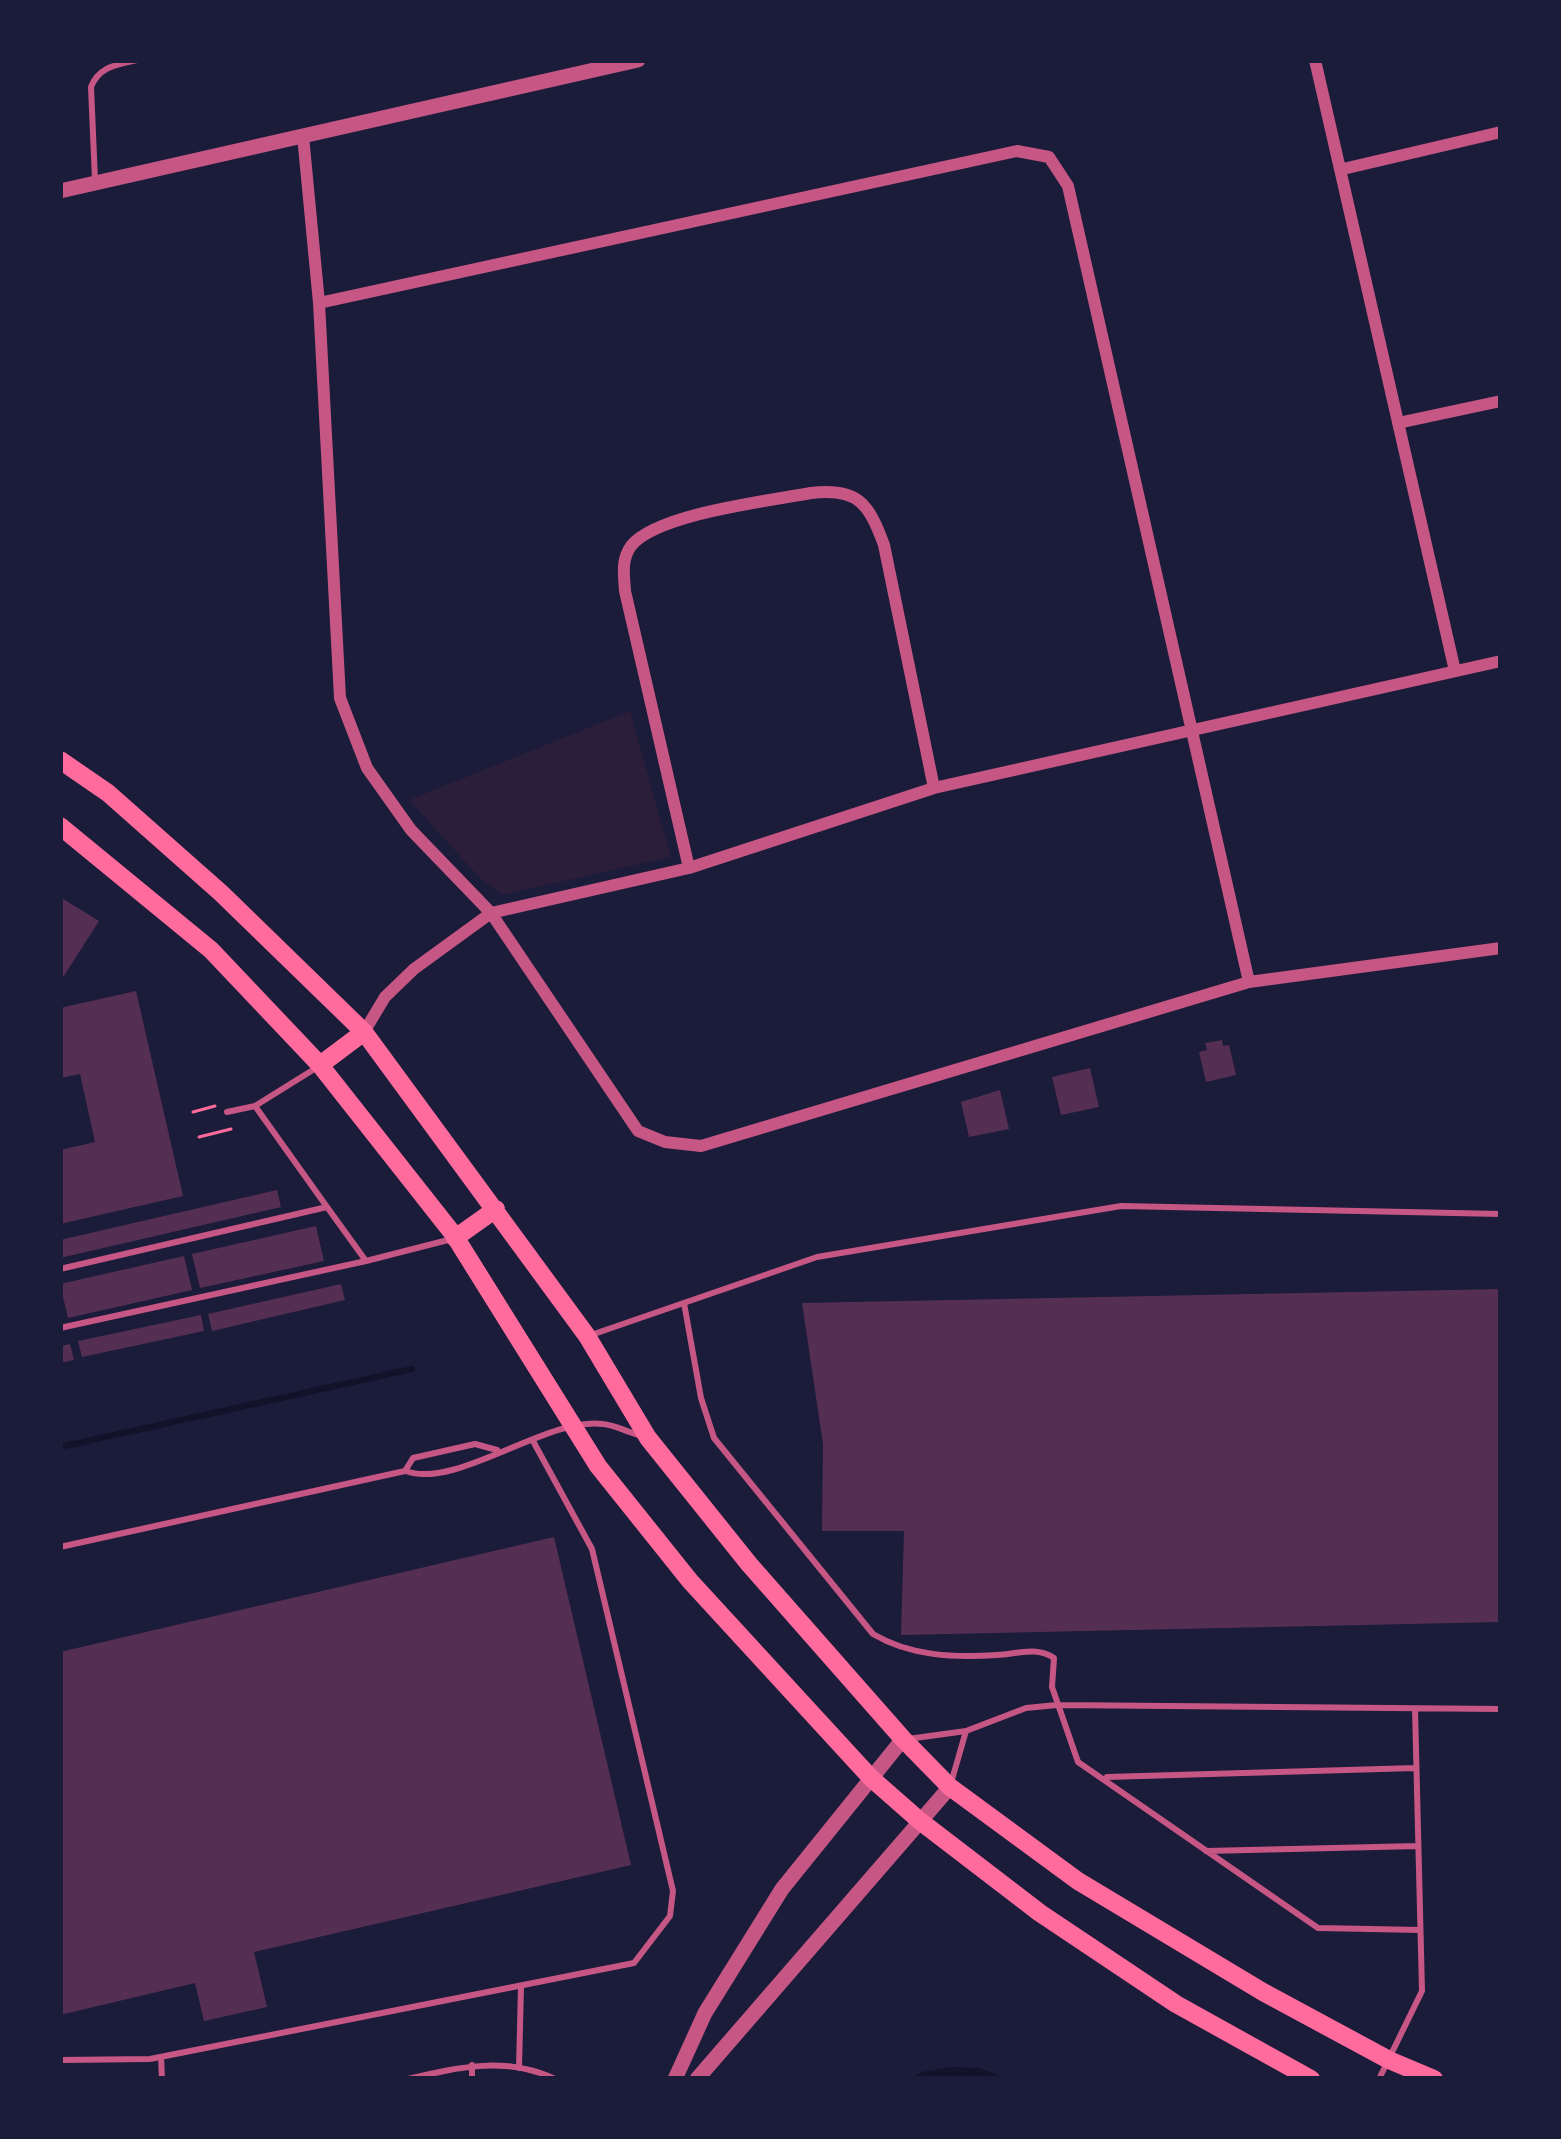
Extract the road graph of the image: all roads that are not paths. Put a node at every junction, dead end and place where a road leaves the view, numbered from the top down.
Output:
1 (137, 60) edge
2 (638, 60) edge
3 (1315, 60) edge
4 (1501, 132) edge
5 (303, 136) junction
6 (1343, 169) junction
7 (95, 184) junction
8 (60, 191) edge
9 (320, 303) junction
10 (1501, 401) edge
11 (1398, 423) junction
12 (1501, 661) edge
13 (1455, 670) junction
14 (1191, 730) junction
15 (60, 760) edge
16 (934, 788) junction
17 (60, 826) edge
18 (689, 868) junction
19 (490, 913) junction
20 (1501, 947) edge
21 (1249, 982) junction
22 (364, 1032) junction
23 (320, 1065) junction
24 (255, 1106) junction
25 (226, 1107) road end
26 (327, 1207) junction
27 (496, 1209) junction
28 (1501, 1214) edge
29 (455, 1238) junction
30 (366, 1261) junction
31 (60, 1269) edge
32 (684, 1303) junction
33 (60, 1328) edge
34 (587, 1336) junction
35 (574, 1427) junction
36 (648, 1438) junction
37 (533, 1441) junction
38 (497, 1450) junction
39 (404, 1471) junction
40 (60, 1547) edge
41 (1057, 1705) junction
42 (1415, 1707) junction
43 (1501, 1709) edge
44 (966, 1731) junction
45 (903, 1739) junction
46 (1415, 1768) junction
47 (1104, 1777) junction
48 (872, 1778) junction
49 (950, 1787) junction
50 (920, 1821) junction
51 (1418, 1846) junction
52 (1206, 1851) junction
53 (1420, 1930) junction
54 (521, 1985) junction
55 (161, 2057) junction
56 (60, 2060) edge
57 (1389, 2060) junction
58 (472, 2065) junction
59 (519, 2068) junction
60 (162, 2079) edge
61 (408, 2079) edge
62 (472, 2079) edge
63 (555, 2079) edge
64 (675, 2079) edge
65 (698, 2079) edge
66 (1310, 2079) edge
67 (1379, 2079) edge
68 (1434, 2079) edge

1 - 7 lane
2 - 5 street
3 - 6 street
4 - 6 street
5 - 7 street
5 - 9 street
6 - 11 street
7 - 8 street
9 - 14 street
9 - 19 street
10 - 11 street
11 - 13 street
12 - 13 street
13 - 14 street
14 - 16 street
14 - 21 street
15 - 22 main road
16 - 18 street
16 - 18 street
17 - 23 main road
18 - 19 street
19 - 21 street
19 - 22 street
20 - 21 street
22 - 23 main road
22 - 27 main road
23 - 24 lane
23 - 29 main road
24 - 25 lane
24 - 26 lane
26 - 30 lane
26 - 31 lane
27 - 29 main road
27 - 34 main road
28 - 32 lane
29 - 30 lane
29 - 35 main road
30 - 33 lane
32 - 34 lane
32 - 41 lane
34 - 36 main road
35 - 36 lane
35 - 37 lane
35 - 48 main road
36 - 45 main road
37 - 38 lane
37 - 54 lane
38 - 39 lane
38 - 39 lane
39 - 40 lane
41 - 42 lane
41 - 44 lane
41 - 47 lane
42 - 43 lane
42 - 46 lane
44 - 45 lane
44 - 49 lane
45 - 48 street
45 - 49 main road
46 - 47 lane
46 - 51 lane
47 - 52 lane
48 - 50 main road
48 - 64 street
49 - 50 street
49 - 57 main road
50 - 65 street
50 - 66 main road
51 - 52 lane
51 - 53 lane
52 - 53 lane
53 - 57 lane
54 - 55 lane
54 - 59 lane
55 - 56 lane
55 - 60 lane
57 - 67 lane
57 - 68 main road
58 - 59 lane
58 - 61 lane
58 - 62 lane
59 - 63 lane

